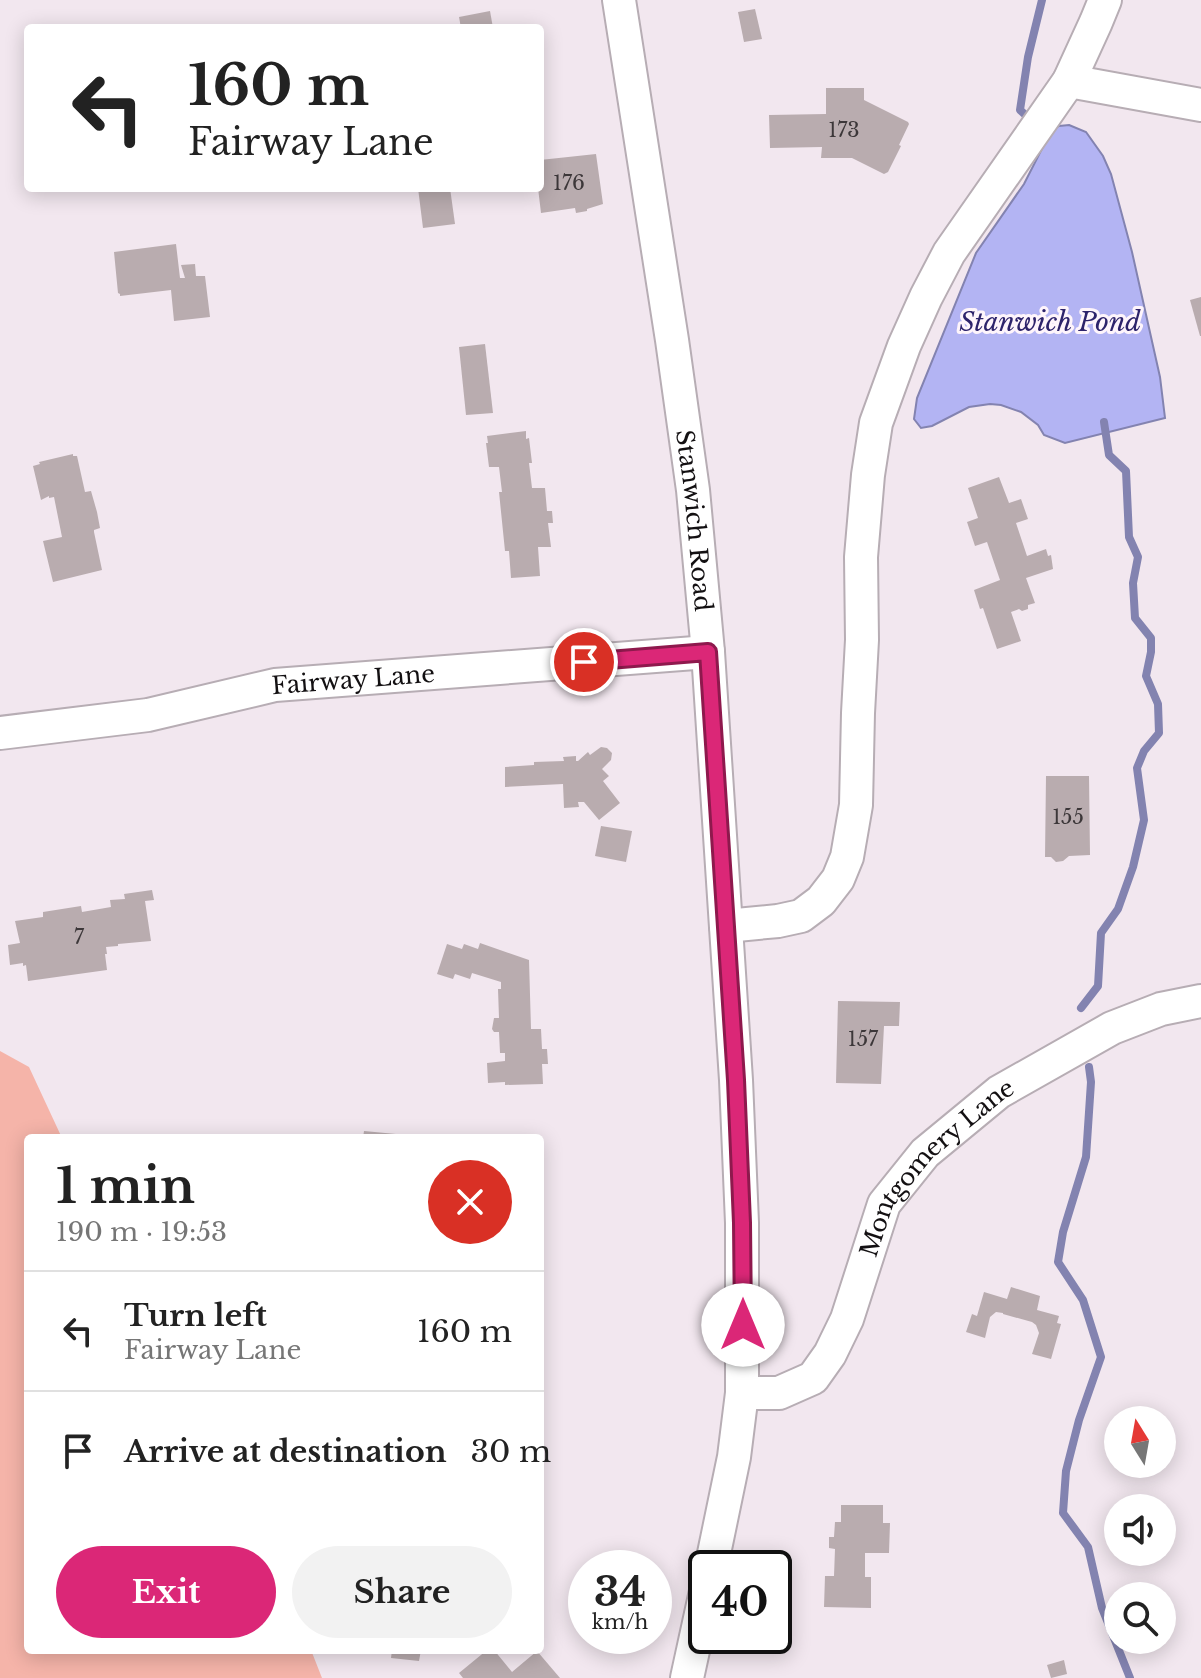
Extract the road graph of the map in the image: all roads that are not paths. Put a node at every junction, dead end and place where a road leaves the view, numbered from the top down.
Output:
1 (619, 0) edge
2 (1105, 0) edge
3 (1069, 81) junction
4 (1201, 105) edge
5 (708, 652) junction
6 (0, 733) edge
7 (726, 926) junction
8 (1201, 1001) edge
9 (742, 1393) junction
10 (715, 1550) edge
11 (692, 1654) edge
12 (687, 1678) edge

1 - 5 street, Stanwich Road
2 - 3 street
3 - 4 street
3 - 7 street
5 - 6 street, Fairway Lane
5 - 7 street, Stanwich Road
7 - 9 street, Stanwich Road
8 - 9 street, Montgomery Lane
9 - 10 street, Stanwich Road
11 - 12 street

